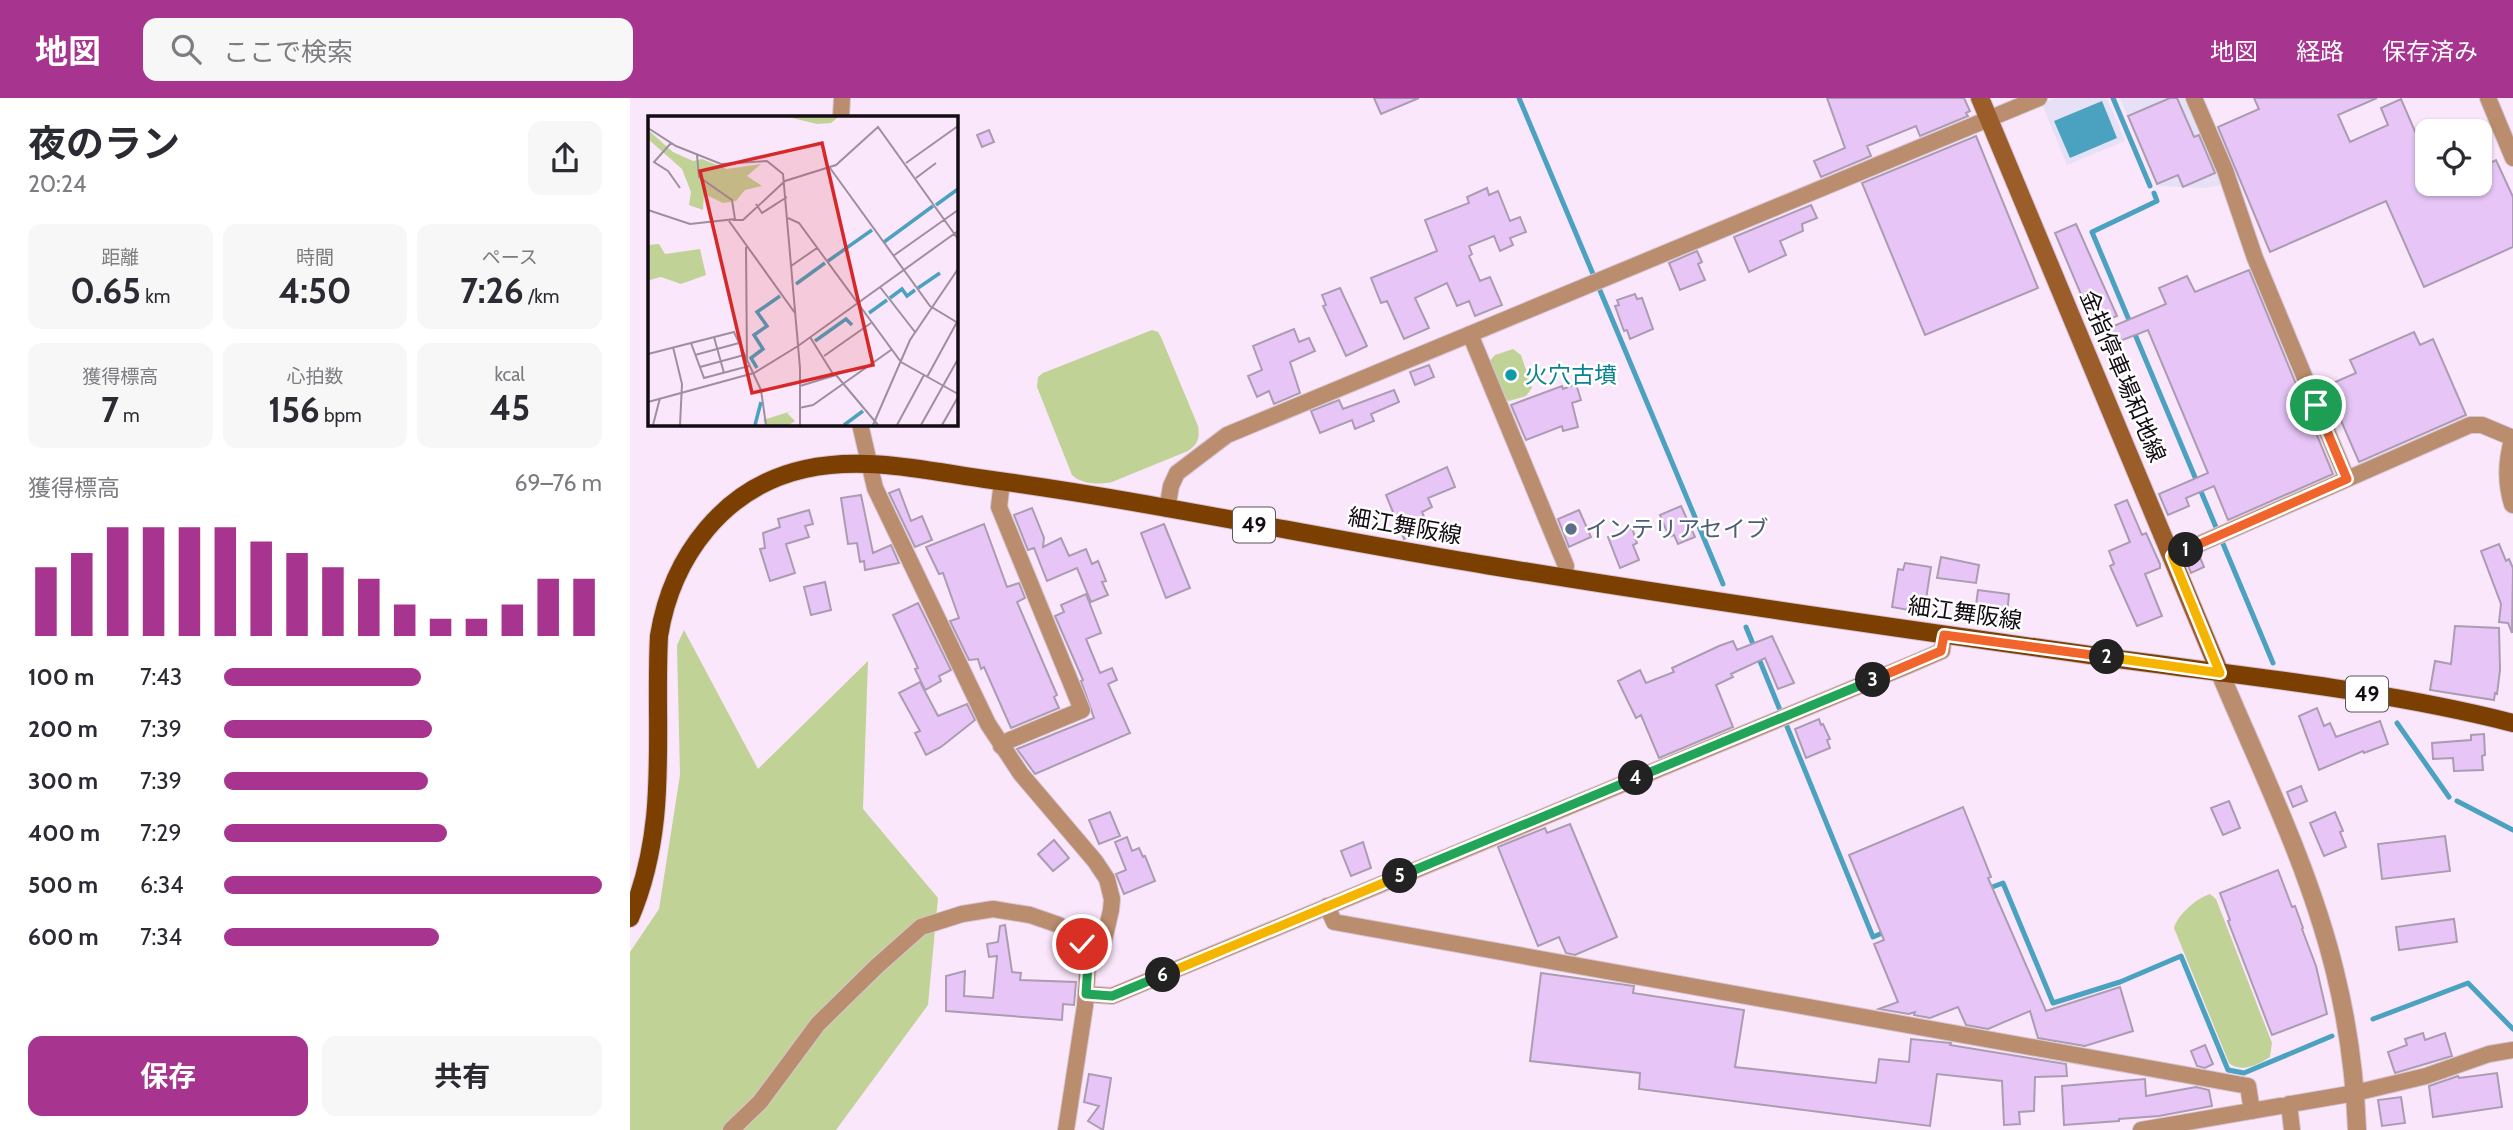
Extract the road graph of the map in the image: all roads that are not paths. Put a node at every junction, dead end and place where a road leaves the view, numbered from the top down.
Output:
1 (842, 98) edge
2 (1980, 98) edge
3 (2039, 98) edge
4 (2194, 98) edge
5 (2488, 98) edge
6 (841, 116) edge
7 (1989, 119) junction
8 (2513, 158) edge
9 (1469, 334) junction
10 (860, 425) edge
11 (2513, 439) edge
12 (868, 464) junction
13 (2347, 479) junction
14 (1002, 481) junction
15 (2513, 504) edge
16 (1167, 509) junction
17 (2172, 556) junction
18 (1564, 578) junction
19 (1944, 635) junction
20 (2220, 673) junction
21 (2513, 723) edge
22 (1001, 746) junction
23 (1327, 906) junction
24 (630, 918) edge
25 (1086, 958) junction
26 (1086, 994) junction
27 (2513, 1051) edge
28 (2355, 1093) junction
29 (2289, 1104) junction
30 (2252, 1111) junction
31 (2188, 1126) edge
32 (731, 1130) edge
33 (1066, 1130) edge
34 (2141, 1130) edge
35 (2291, 1130) edge
36 (2357, 1130) edge

1 - 6 street
2 - 7 main road, 金指停車場和地線
3 - 7 street
4 - 13 street
5 - 8 street
7 - 9 street
7 - 17 main road, 金指停車場和地線
9 - 16 street
9 - 18 street
10 - 12 street
11 - 13 street
11 - 15 street
12 - 14 main road, 細江舞阪線 / 49
12 - 22 street
12 - 24 main road, 細江舞阪線 / 49
13 - 17 street
14 - 16 main road, 細江舞阪線 / 49
14 - 22 street
16 - 18 main road, 細江舞阪線 / 49
17 - 20 main road, 金指停車場和地線
18 - 19 main road, 細江舞阪線 / 49
19 - 20 main road, 細江舞阪線 / 49
19 - 23 street
20 - 21 main road, 細江舞阪線 / 49
20 - 28 street
22 - 25 street
23 - 26 street
23 - 30 street
25 - 26 street
25 - 32 street
26 - 33 street
27 - 28 street
28 - 29 street
28 - 36 street
29 - 30 street
29 - 35 street
30 - 31 street
31 - 34 street

